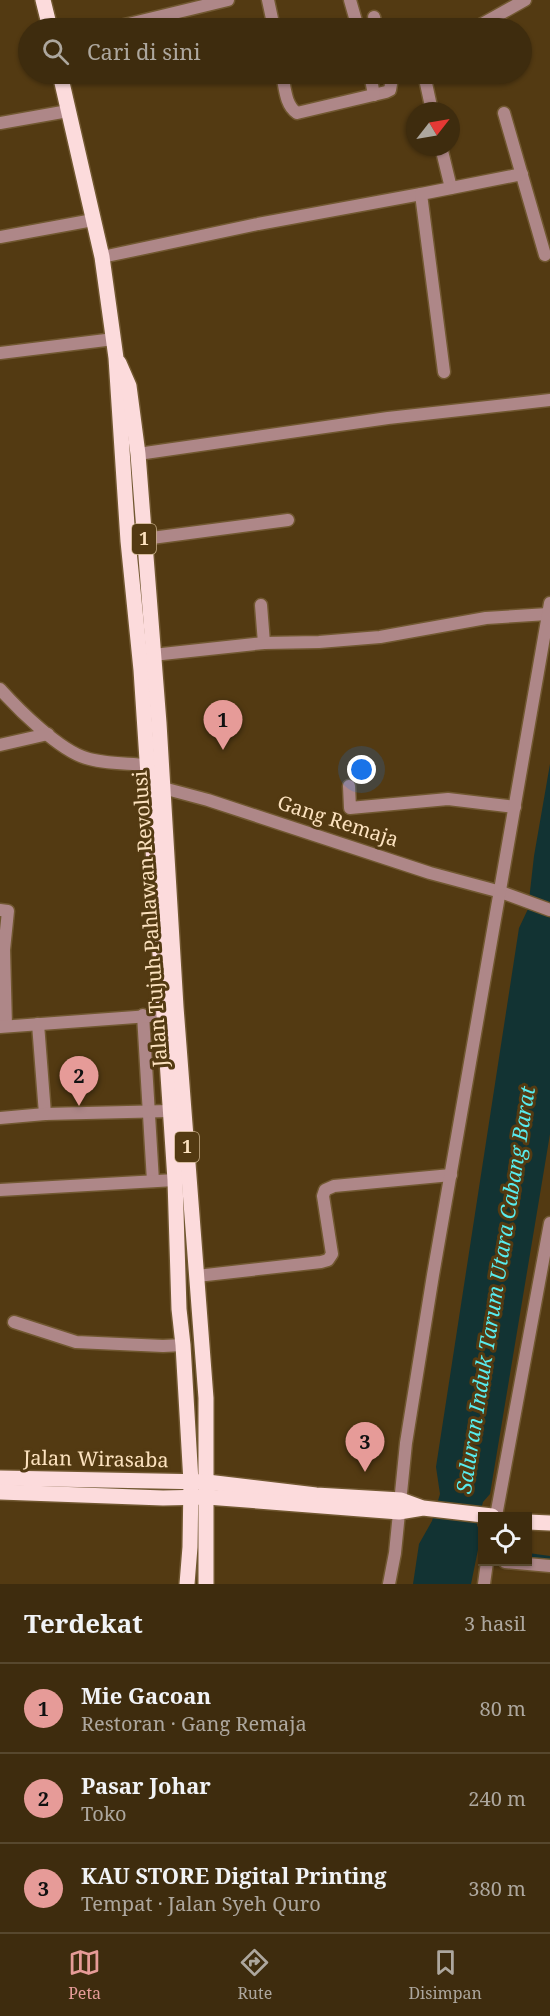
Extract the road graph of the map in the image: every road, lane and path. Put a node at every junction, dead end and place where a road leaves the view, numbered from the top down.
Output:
1 (43, 0) edge
2 (228, 0) edge
3 (268, 0) edge
4 (350, 0) edge
5 (525, 0) edge
6 (48, 18) edge
7 (153, 18) edge
8 (272, 18) edge
9 (355, 18) edge
10 (493, 18) edge
11 (62, 84) edge
12 (284, 84) edge
13 (372, 84) edge
14 (391, 84) edge
15 (426, 84) edge
16 (374, 95) junction
17 (430, 102) edge
18 (68, 111) junction
19 (504, 113) dead end
20 (0, 123) edge
21 (443, 156) edge
22 (522, 174) junction
23 (451, 189) junction
24 (421, 194) junction
25 (93, 220) junction
26 (0, 237) edge
27 (545, 255) dead end
28 (102, 256) junction
29 (114, 339) junction
30 (0, 353) edge
31 (116, 358) junction
32 (444, 372) dead end
33 (550, 400) edge
34 (138, 454) junction
35 (288, 520) dead end
36 (144, 539) junction
37 (261, 605) dead end
38 (549, 609) edge
39 (264, 643) junction
40 (153, 655) junction
41 (0, 689) edge
42 (48, 734) junction
43 (0, 745) edge
44 (146, 765) junction
45 (349, 786) dead end
46 (163, 788) junction
47 (515, 807) junction
48 (501, 892) junction
49 (0, 910) edge
50 (550, 910) edge
51 (142, 1015) junction
52 (163, 1015) junction
53 (38, 1024) junction
54 (3, 1026) edge
55 (150, 1110) junction
56 (169, 1111) junction
57 (45, 1114) junction
58 (0, 1118) edge
59 (451, 1175) junction
60 (175, 1180) junction
61 (153, 1181) junction
62 (0, 1190) edge
63 (550, 1222) edge
64 (197, 1276) junction
65 (14, 1322) dead end
66 (183, 1345) junction
67 (0, 1478) edge
68 (191, 1489) junction
69 (207, 1489) junction
70 (0, 1492) edge
71 (400, 1506) junction
72 (493, 1512) edge
73 (478, 1514) edge
74 (532, 1522) edge
75 (550, 1523) edge
76 (532, 1564) edge
77 (486, 1566) edge
78 (550, 1566) edge
79 (187, 1584) edge
80 (206, 1584) edge
81 (389, 1584) edge
82 (484, 1584) edge

1 - 6 main road
2 - 7 street
3 - 8 street
4 - 9 street
5 - 10 street
11 - 18 main road, Jalan Tujuh Pahlawan Revolusi / 1
12 - 16 street
13 - 16 street
14 - 16 street
15 - 17 street
18 - 20 street
18 - 25 main road, Jalan Tujuh Pahlawan Revolusi / 1
19 - 22 street
21 - 23 street
22 - 23 street
22 - 27 street
23 - 24 street
24 - 28 street
24 - 32 street
25 - 26 street
25 - 28 main road, Jalan Tujuh Pahlawan Revolusi / 1
28 - 29 main road, Jalan Tujuh Pahlawan Revolusi / 1
29 - 30 street
29 - 31 main road, Jalan Tujuh Pahlawan Revolusi / 1
31 - 34 main road, Jalan Tujuh Pahlawan Revolusi / 1
31 - 44 main road, Jalan Tujuh Pahlawan Revolusi / 1
33 - 34 street
34 - 36 main road, Jalan Tujuh Pahlawan Revolusi / 1
35 - 36 street
36 - 40 main road, Jalan Tujuh Pahlawan Revolusi / 1
37 - 39 street
38 - 39 street
38 - 47 street
39 - 40 street
40 - 46 main road, Jalan Tujuh Pahlawan Revolusi / 1
41 - 42 street
42 - 43 street
42 - 44 street
44 - 52 main road, Jalan Tujuh Pahlawan Revolusi / 1
45 - 47 street
46 - 48 street, Gang Remaja
46 - 64 main road, Jalan Tujuh Pahlawan Revolusi / 1
47 - 48 street
48 - 50 street, Gang Remaja
48 - 59 street
49 - 54 street
51 - 52 street
51 - 53 street
51 - 55 street
52 - 56 main road, Jalan Tujuh Pahlawan Revolusi / 1
53 - 54 street
53 - 57 street
55 - 56 street
55 - 57 street
55 - 61 street
56 - 60 main road, Jalan Tujuh Pahlawan Revolusi / 1
57 - 58 street
59 - 64 street
59 - 71 street
60 - 61 street
60 - 66 main road, Jalan Tujuh Pahlawan Revolusi / 1
61 - 62 street
63 - 72 street
64 - 69 main road, Jalan Tujuh Pahlawan Revolusi / 1
65 - 66 street
66 - 68 main road, Jalan Tujuh Pahlawan Revolusi / 1
67 - 68 main road, Jalan Wirasaba
68 - 69 main road
68 - 70 main road, Jalan Wirasaba
68 - 79 main road, 1
69 - 71 main road
69 - 80 main road, 1
71 - 73 main road
71 - 81 street
74 - 75 main road
76 - 78 street
77 - 82 street

